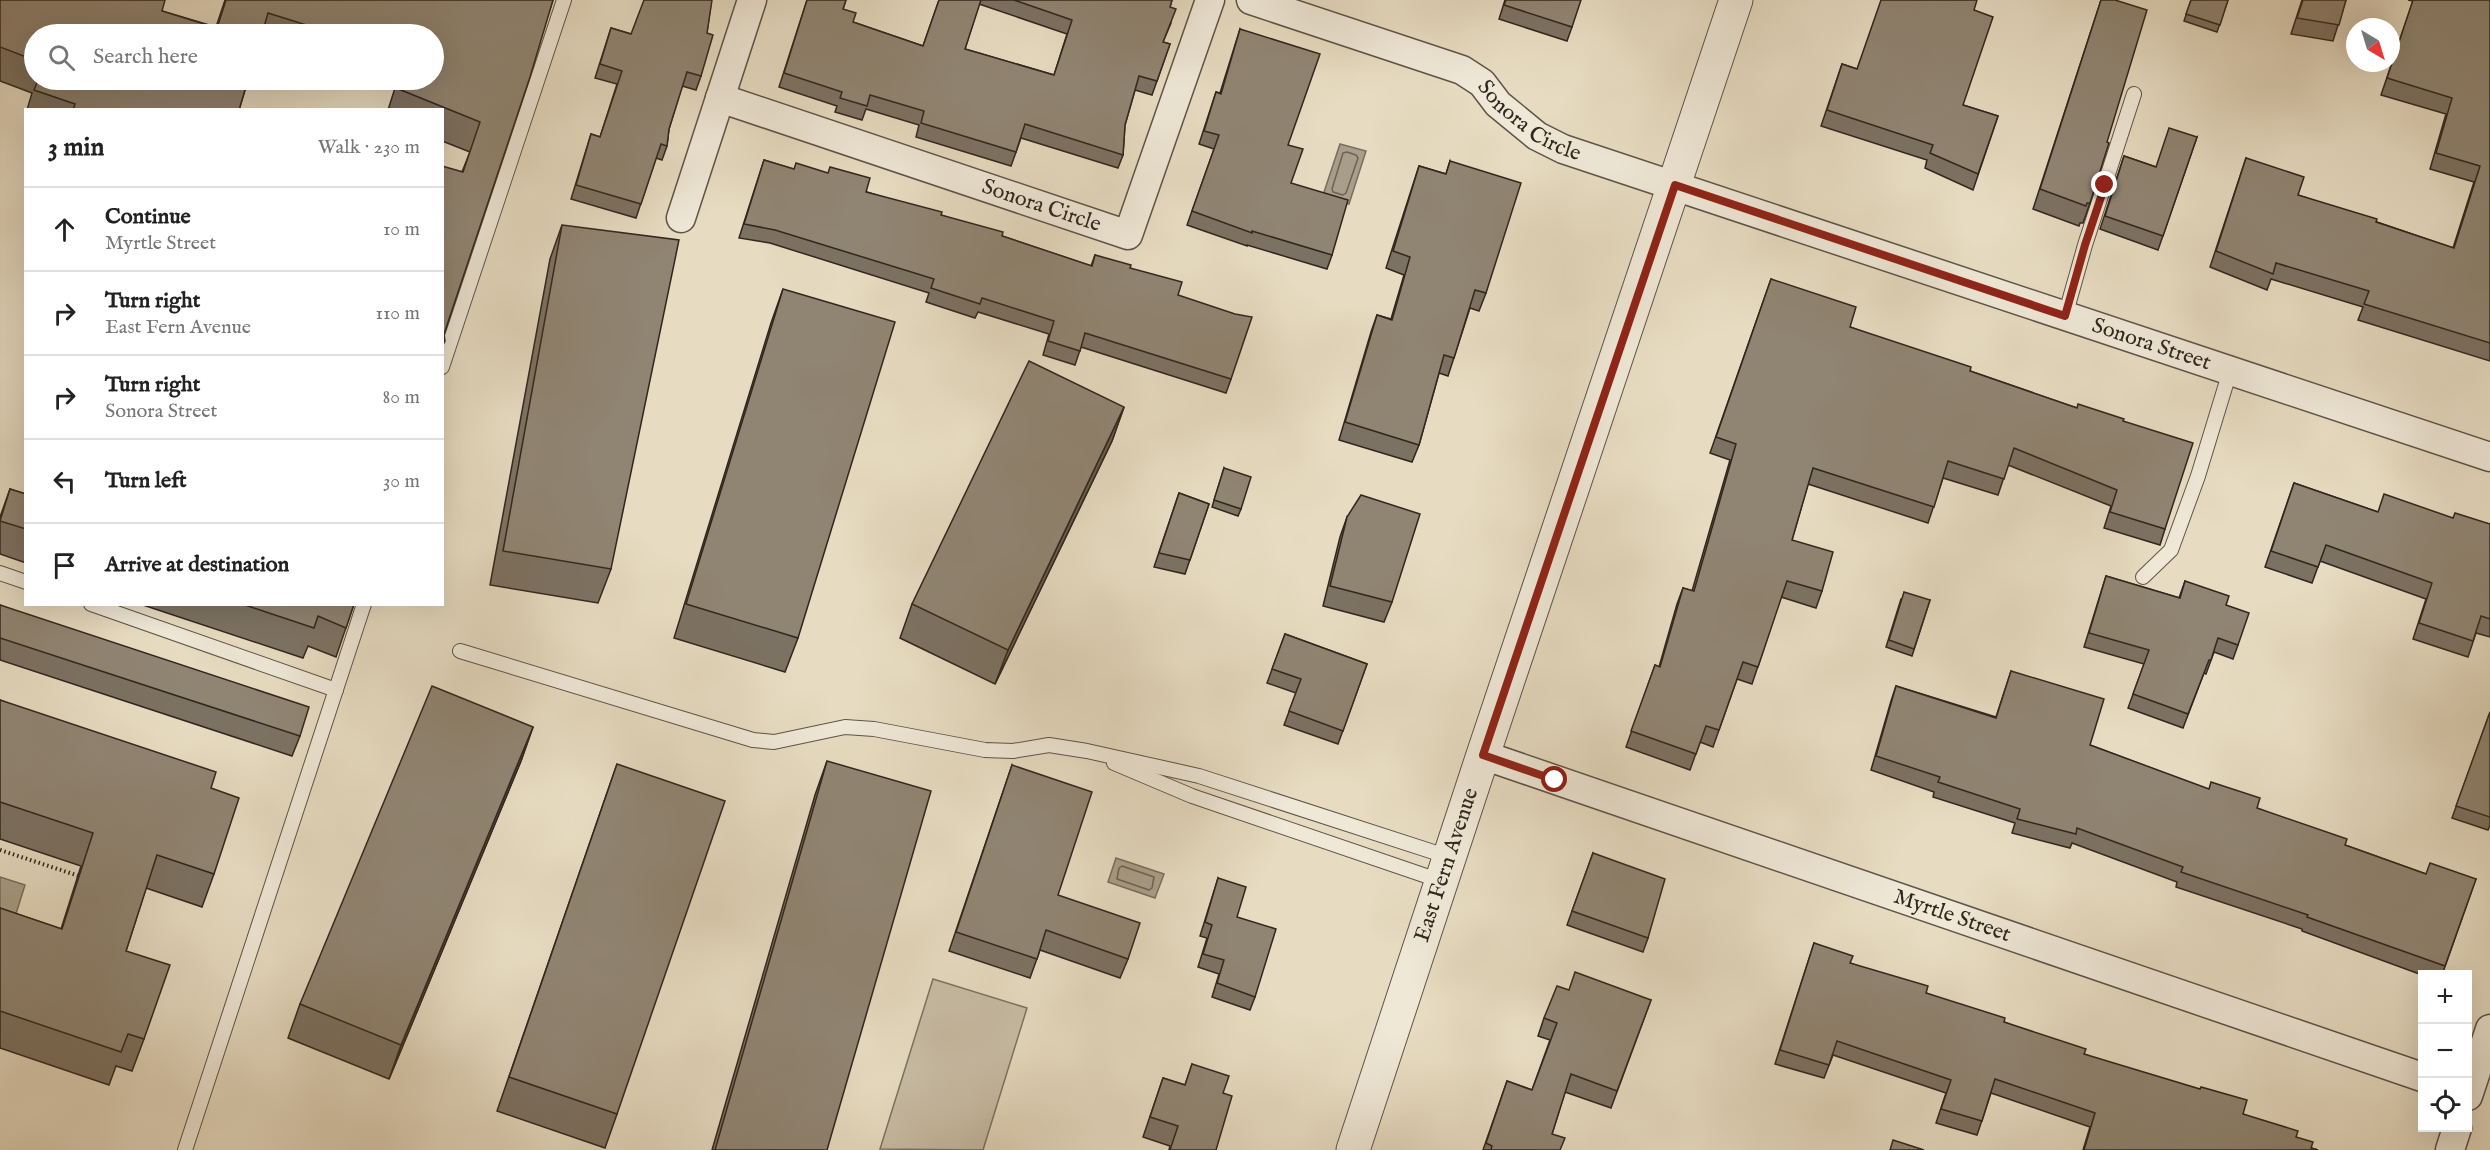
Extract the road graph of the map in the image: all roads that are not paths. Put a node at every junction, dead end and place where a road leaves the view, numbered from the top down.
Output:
1 (564, 0) edge
2 (752, 0) edge
3 (1210, 0) edge
4 (1251, 0) edge
5 (1736, 0) edge
6 (2134, 94) dead end
7 (720, 98) junction
8 (1675, 185) junction
9 (681, 218) dead end
10 (2065, 316) junction
11 (444, 361) edge
12 (2230, 371) junction
13 (2490, 458) edge
14 (0, 573) edge
15 (2143, 577) dead end
16 (24, 581) edge
17 (97, 606) edge
18 (363, 606) edge
19 (460, 651) dead end
20 (336, 690) junction
21 (1087, 751) junction
22 (1483, 755) junction
23 (1445, 869) junction
24 (2490, 1029) edge
25 (2418, 1076) edge
26 (2473, 1095) edge
27 (2456, 1132) edge
28 (185, 1150) edge
29 (1353, 1150) edge
30 (2450, 1150) edge

1 - 11 lane
2 - 7 street
3 - 7 street, Sonora Circle
4 - 8 street, Sonora Circle
5 - 8 street, East Fern Avenue
6 - 10 lane
7 - 9 street
8 - 10 street, Sonora Street
8 - 22 street, East Fern Avenue
10 - 12 street, Sonora Street
12 - 13 street, Sonora Street
12 - 15 lane
14 - 16 lane
17 - 20 lane
18 - 20 lane
19 - 21 lane
20 - 28 lane
21 - 23 lane
21 - 23 lane
22 - 23 street, East Fern Avenue
22 - 25 street, Myrtle Street
23 - 29 street, East Fern Avenue
24 - 26 street
27 - 30 street

